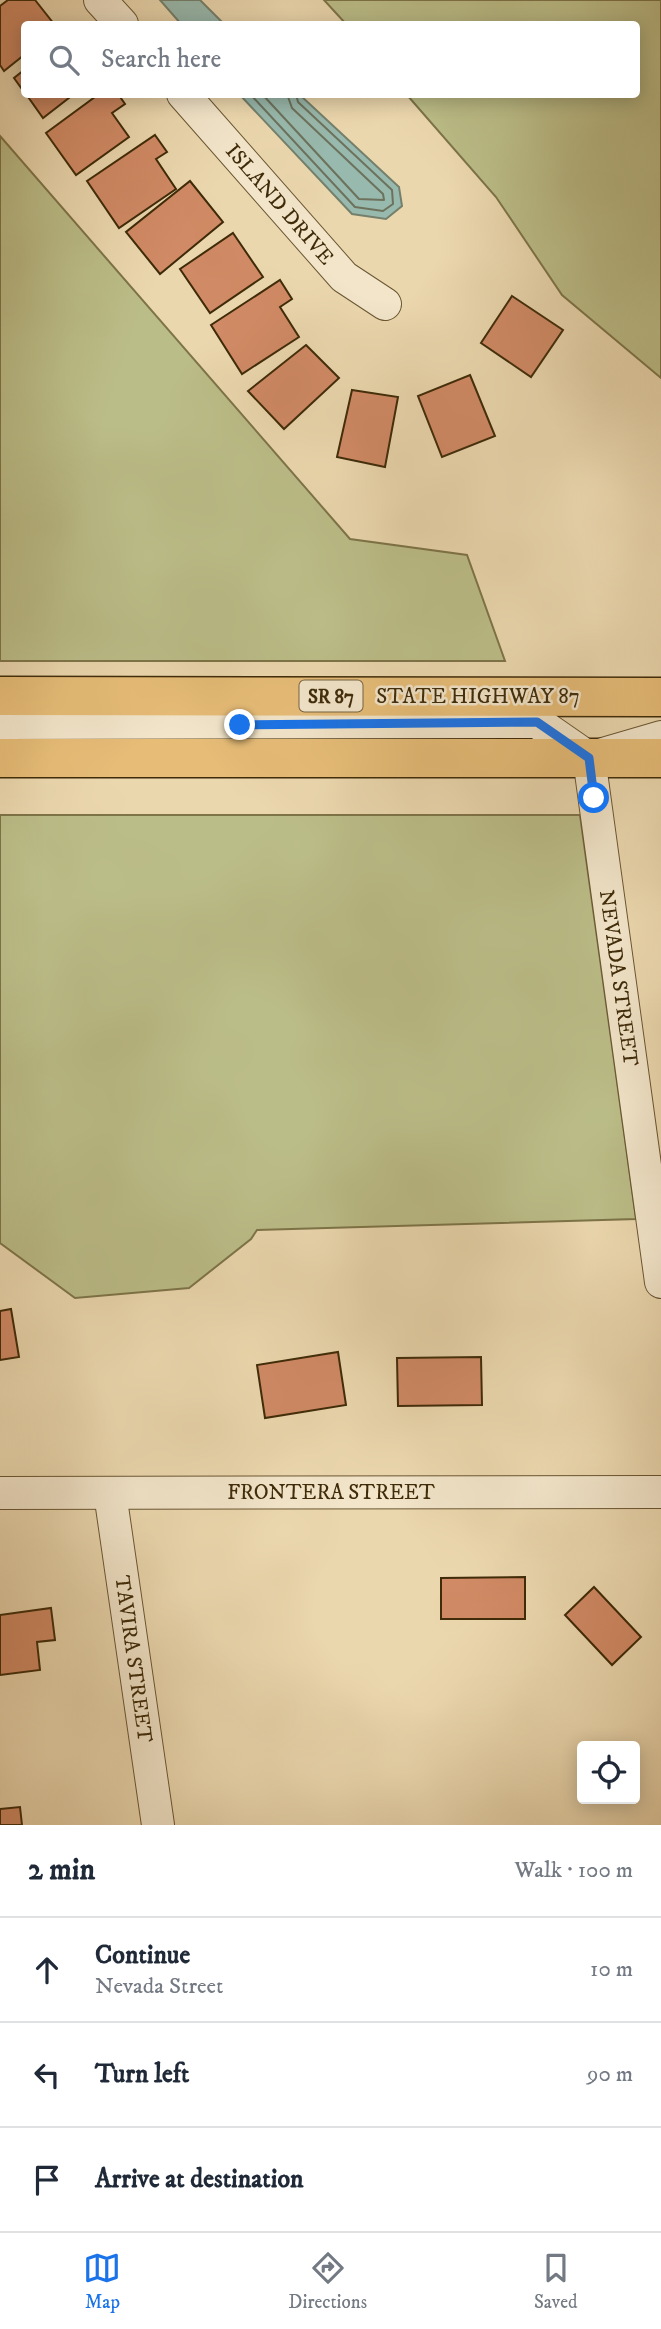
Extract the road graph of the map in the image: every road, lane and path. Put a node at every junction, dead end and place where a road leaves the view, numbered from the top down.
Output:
1 (100, 0) edge
2 (119, 21) edge
3 (187, 98) edge
4 (385, 303) dead end
5 (0, 696) edge
6 (661, 697) edge
7 (0, 723) edge
8 (661, 737) edge
9 (0, 758) edge
10 (589, 758) junction
11 (661, 758) edge
12 (661, 1282) edge
13 (661, 1492) edge
14 (0, 1493) edge
15 (110, 1493) junction
16 (158, 1825) edge

1 - 2 street
3 - 4 street, ISLAND DRIVE
5 - 6 highway, STATE HIGHWAY 87 / SR 87
7 - 10 street
8 - 10 street
9 - 10 highway
10 - 11 highway
10 - 12 street, NEVADA STREET
13 - 15 street, FRONTERA STREET
14 - 15 street, FRONTERA STREET
15 - 16 street, TAVIRA STREET

